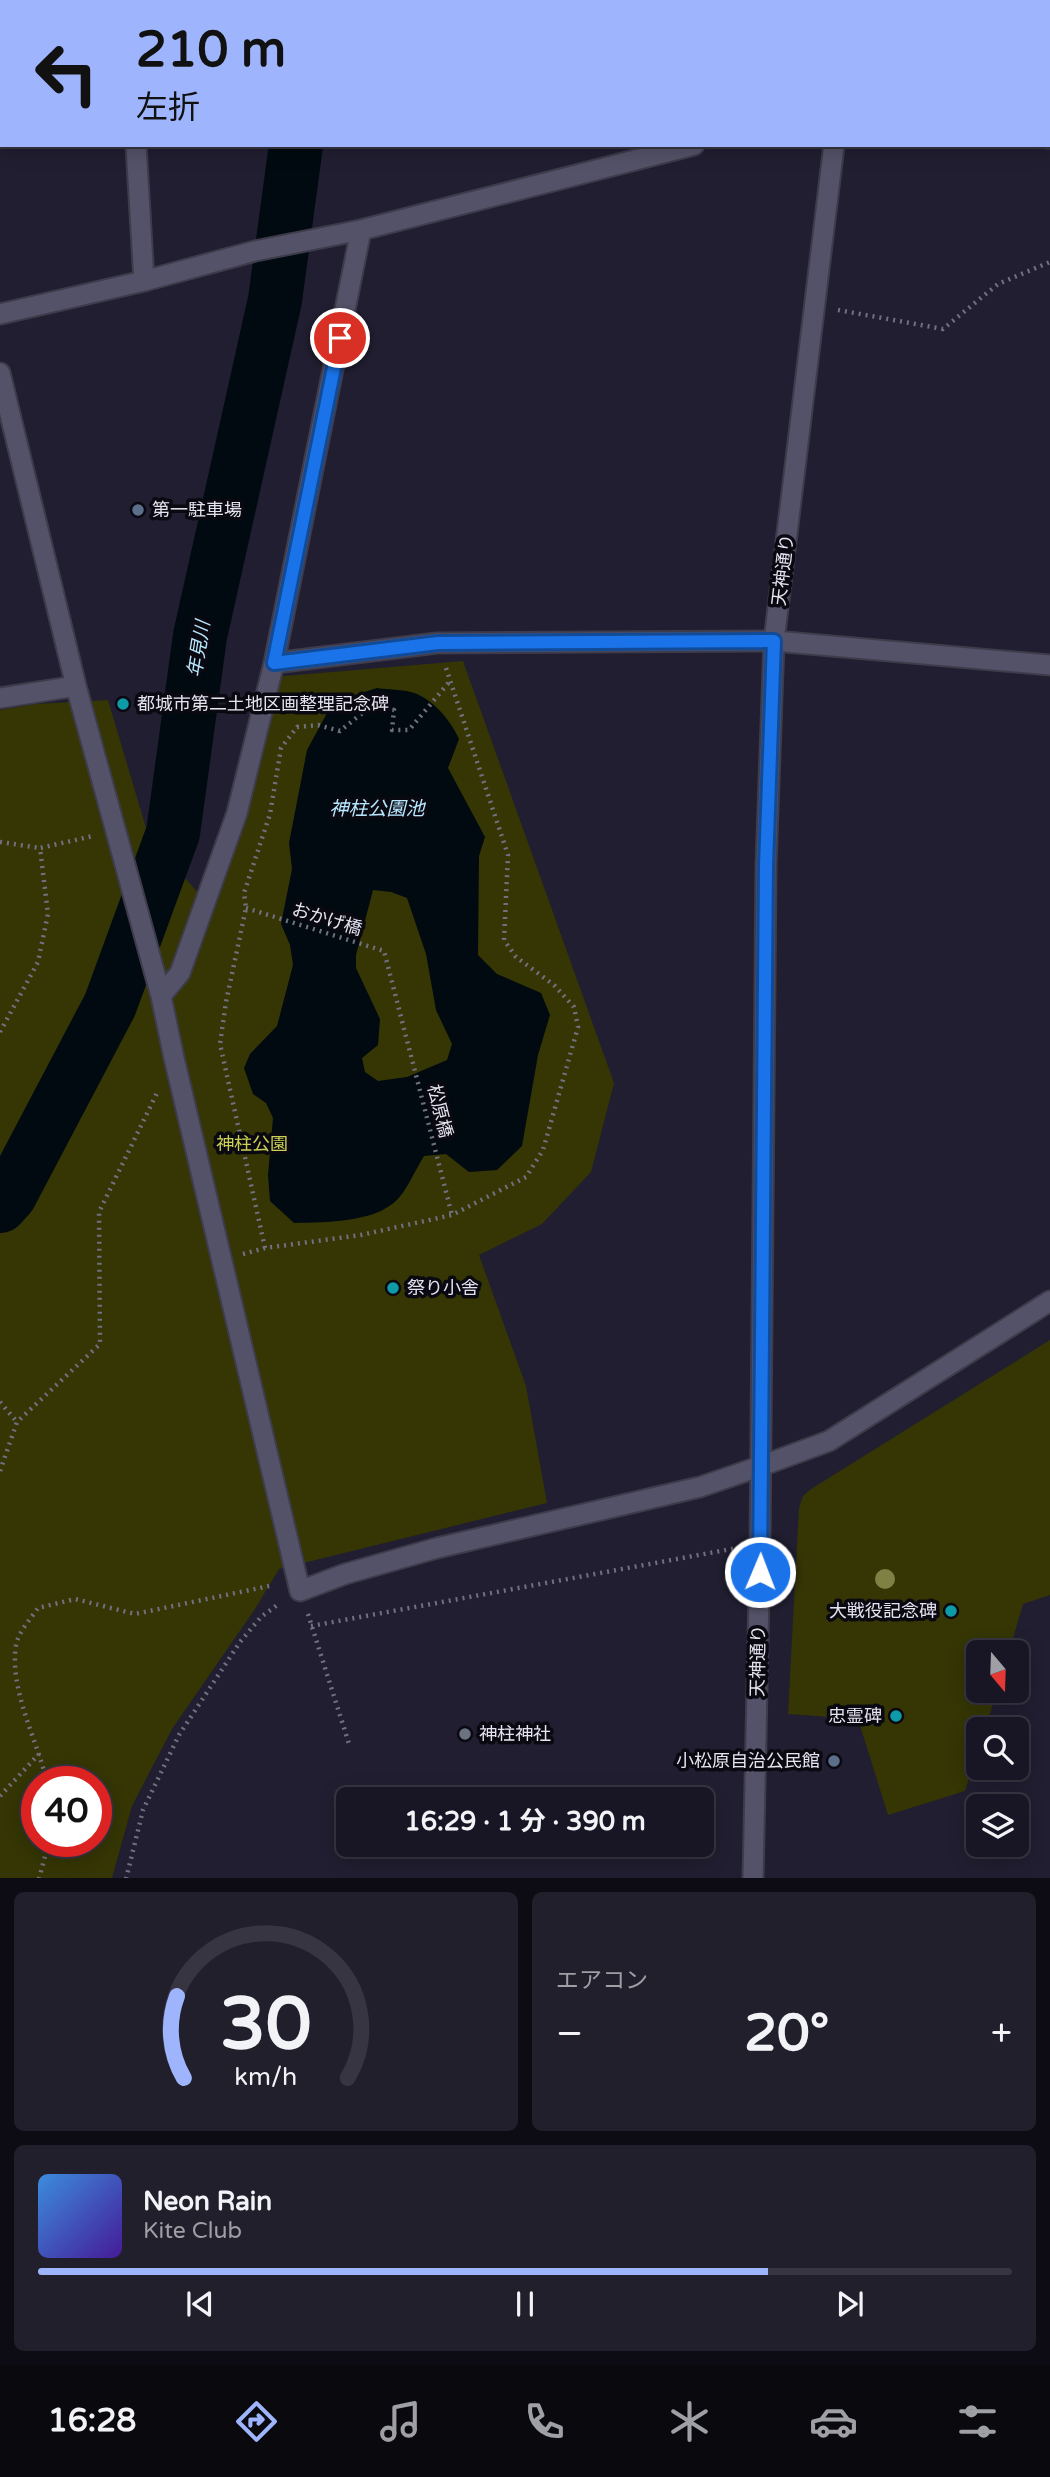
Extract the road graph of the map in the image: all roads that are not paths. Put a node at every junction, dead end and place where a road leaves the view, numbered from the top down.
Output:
1 (136, 147) edge
2 (686, 147) edge
3 (834, 147) edge
4 (361, 230) junction
5 (144, 281) junction
6 (0, 314) edge
7 (0, 373) edge
8 (774, 641) junction
9 (274, 663) junction
10 (1050, 665) edge
11 (76, 686) junction
12 (0, 698) edge
13 (161, 996) junction
14 (1050, 1301) edge
15 (761, 1466) junction
16 (753, 1878) edge

1 - 5 street
2 - 4 street
3 - 8 street, 天神通り
4 - 5 street
4 - 9 street
5 - 6 street
7 - 11 street
8 - 9 street
8 - 10 street
8 - 15 street, 天神通り
9 - 13 street
11 - 12 street
11 - 13 street
13 - 15 street
14 - 15 street
15 - 16 street, 天神通り

